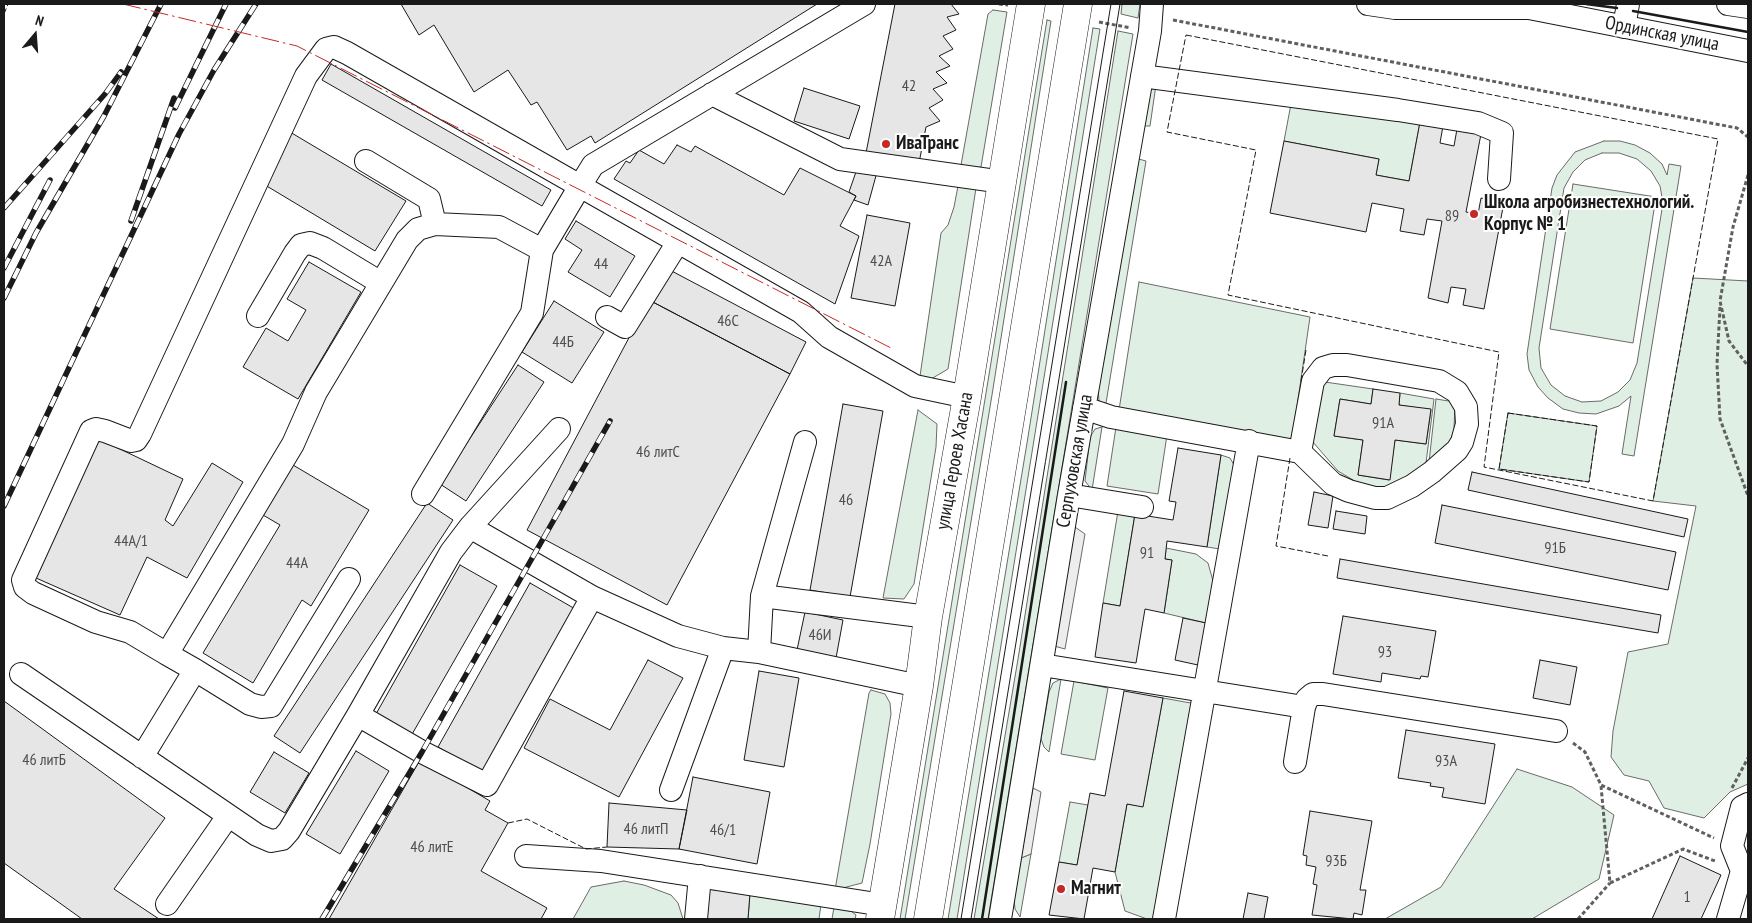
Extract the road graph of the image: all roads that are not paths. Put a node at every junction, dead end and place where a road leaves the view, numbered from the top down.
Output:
1 (864, 4) edge
2 (1019, 4) edge
3 (1078, 4) edge
4 (1152, 4) edge
5 (1368, 4) edge
6 (1628, 4) edge
7 (1509, 6) edge
8 (1624, 27) junction
9 (1748, 51) edge
10 (1142, 76) junction
11 (712, 94) junction
12 (366, 161) dead end
13 (1499, 179) dead end
14 (1003, 182) junction
15 (580, 186) junction
16 (435, 224) junction
17 (678, 242) junction
18 (542, 250) junction
19 (381, 283) junction
20 (258, 316) dead end
21 (606, 317) dead end
22 (967, 397) junction
23 (1084, 408) junction
24 (559, 429) dead end
25 (1248, 441) junction
26 (805, 442) dead end
27 (1300, 452) junction
28 (423, 494) dead end
29 (1069, 495) junction
30 (1142, 507) dead end
31 (470, 527) junction
32 (349, 579) dead end
33 (762, 596) junction
34 (592, 597) junction
35 (928, 616) junction
36 (723, 648) junction
37 (760, 652) junction
38 (167, 654) junction
39 (1042, 665) junction
40 (195, 670) junction
41 (21, 674) dead end
42 (919, 686) junction
43 (1206, 691) junction
44 (1304, 707) junction
45 (358, 715) junction
46 (1556, 731) road end
47 (142, 757) junction
48 (1295, 762) dead end
49 (671, 790) dead end
50 (1748, 804) edge
51 (228, 816) junction
52 (526, 856) dead end
53 (700, 876) junction
54 (167, 904) dead end
55 (882, 912) edge
56 (696, 919) edge
57 (928, 919) edge
58 (1000, 919) edge
59 (1164, 919) edge
60 (1728, 919) edge

1 - 11 street
2 - 14 main road, улица Героев Хасана
3 - 57 main road
4 - 10 street, Серпуховская улица
5 - 7 street, Ординская улица
6 - 8 street
7 - 8 street, Ординская улица
8 - 9 street, Ординская улица
10 - 13 street
10 - 23 street, Серпуховская улица
11 - 14 street
11 - 15 street
12 - 16 street
14 - 22 main road, улица Героев Хасана
15 - 17 street
15 - 18 street
15 - 38 street
16 - 18 street
16 - 19 street
17 - 21 street
17 - 22 street
18 - 28 street
19 - 20 street
19 - 38 street
22 - 35 main road, улица Героев Хасана
23 - 25 street
23 - 29 street, Серпуховская улица
24 - 31 street
25 - 27 street
25 - 43 street
26 - 33 street
27 - 27 street
29 - 30 street
29 - 39 street, Серпуховская улица
31 - 34 street
31 - 45 street
32 - 40 street
33 - 35 street
33 - 37 street
34 - 36 street
34 - 45 street
35 - 42 main road, улица Героев Хасана
36 - 37 street
36 - 49 street
37 - 42 street
38 - 40 street
39 - 43 street
39 - 58 street, Серпуховская улица
40 - 47 street
41 - 47 street
42 - 55 main road, улица Героев Хасана
43 - 44 street
43 - 59 street
44 - 46 street
44 - 48 street
45 - 51 street
47 - 51 street
50 - 60 street
51 - 54 street
52 - 53 street
53 - 55 street
53 - 56 street

